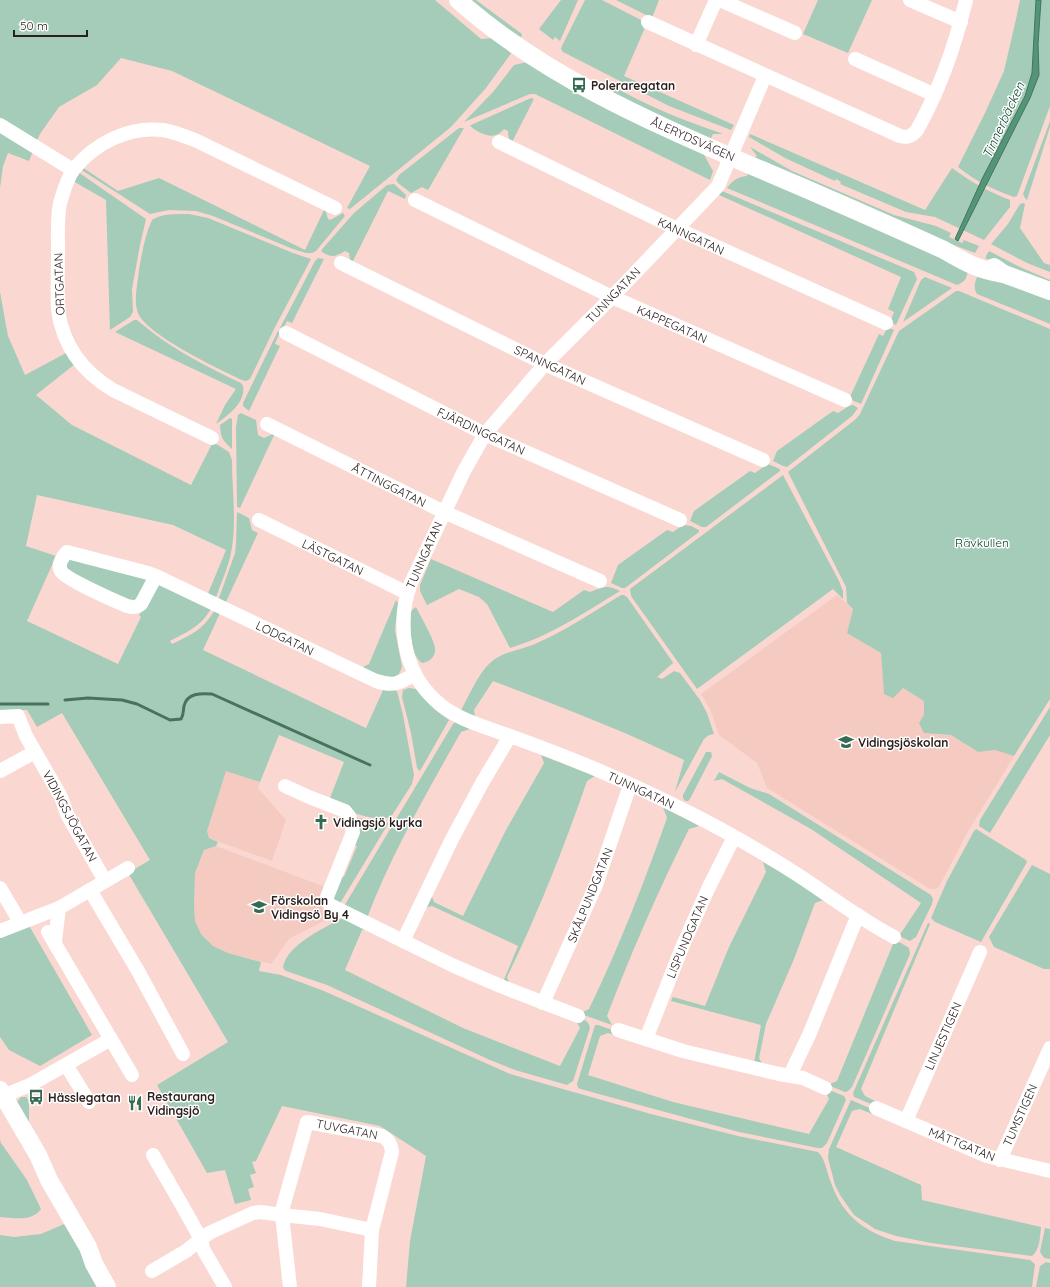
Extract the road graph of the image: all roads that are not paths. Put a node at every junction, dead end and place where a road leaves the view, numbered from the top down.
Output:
1 (458, 0) edge
2 (716, 0) edge
3 (720, 0) edge
4 (910, 0) edge
5 (966, 0) edge
6 (648, 22) dead end
7 (960, 22) junction
8 (795, 33) dead end
9 (696, 45) junction
10 (855, 59) dead end
11 (765, 76) junction
12 (935, 95) junction
13 (0, 125) edge
14 (499, 142) dead end
15 (730, 156) junction
16 (73, 170) junction
17 (415, 200) dead end
18 (335, 208) dead end
19 (677, 229) junction
20 (341, 263) dead end
21 (1050, 292) edge
22 (612, 297) junction
23 (886, 323) dead end
24 (286, 333) dead end
25 (545, 364) junction
26 (845, 400) dead end
27 (267, 424) dead end
28 (485, 434) junction
29 (212, 438) dead end
30 (763, 460) dead end
31 (444, 512) junction
32 (259, 520) dead end
33 (680, 520) dead end
34 (156, 576) junction
35 (600, 581) dead end
36 (407, 593) junction
37 (415, 674) junction
38 (0, 717) edge
39 (510, 736) junction
40 (35, 752) junction
41 (0, 771) edge
42 (630, 785) junction
43 (285, 786) dead end
44 (734, 837) junction
45 (128, 868) dead end
46 (105, 881) junction
47 (0, 888) edge
48 (90, 890) junction
49 (59, 908) junction
50 (858, 915) junction
51 (20, 922) junction
52 (0, 931) edge
53 (894, 937) dead end
54 (403, 941) junction
55 (980, 952) dead end
56 (543, 1003) junction
57 (578, 1016) dead end
58 (618, 1030) dead end
59 (111, 1039) junction
60 (646, 1040) junction
61 (1050, 1048) edge
62 (184, 1054) dead end
63 (66, 1065) junction
64 (132, 1075) dead end
65 (790, 1075) junction
66 (825, 1088) dead end
67 (1, 1098) edge
68 (89, 1102) dead end
69 (876, 1108) dead end
70 (906, 1121) junction
71 (153, 1154) dead end
72 (1000, 1160) junction
73 (1050, 1171) edge
74 (282, 1216) junction
75 (372, 1230) junction
76 (201, 1239) junction
77 (88, 1247) junction
78 (152, 1271) dead end
79 (107, 1287) edge
80 (120, 1287) edge
81 (225, 1287) edge
82 (290, 1287) edge
83 (368, 1287) edge

1 - 15 main road, ÅLERYDSVÄGEN
2 - 9 street
3 - 8 street
4 - 7 street
5 - 7 street
6 - 9 street
7 - 12 street
9 - 11 street
10 - 12 street
11 - 12 street
11 - 15 street
13 - 16 street
14 - 19 street, KANNGATAN
15 - 19 street, TUNNGATAN
15 - 21 main road, ÅLERYDSVÄGEN
16 - 18 street, ORTGATAN
16 - 29 street, ORTGATAN
17 - 22 street, KAPPEGATAN
19 - 22 street, TUNNGATAN
19 - 23 street, KANNGATAN
20 - 25 street, SPANNGATAN
22 - 25 street, TUNNGATAN
22 - 26 street, KAPPEGATAN
24 - 28 street, FJÄRDINGGATAN
25 - 28 street, TUNNGATAN
25 - 30 street, SPANNGATAN
27 - 31 street, ÅTTINGGATAN
28 - 31 street, TUNNGATAN
28 - 33 street, FJÄRDINGGATAN
31 - 35 street, ÅTTINGGATAN
31 - 36 street, TUNNGATAN
32 - 36 street, LÄSTGATAN
34 - 34 street, LODGATAN
34 - 37 street, LODGATAN
36 - 37 street, TUNNGATAN
37 - 39 street, TUNNGATAN
38 - 40 street, VIDINGSJÖGATAN
39 - 42 street, TUNNGATAN
39 - 54 street
40 - 41 street
40 - 46 street, VIDINGSJÖGATAN
42 - 44 street, TUNNGATAN
42 - 56 street, SKÅLPUNDGATAN
43 - 54 street
44 - 50 street, TUNNGATAN
44 - 60 street, LISPUNDGATAN
45 - 46 street
46 - 48 street
47 - 51 street
48 - 49 street
48 - 62 street
49 - 51 street
49 - 59 street
50 - 53 street, TUNNGATAN
50 - 65 street
51 - 52 street
54 - 56 street
55 - 70 street, LINJESTIGEN
56 - 57 street
58 - 60 street
59 - 63 street
59 - 64 street
60 - 65 street
61 - 72 street, TUMSTIGEN
63 - 67 street
63 - 68 street
65 - 66 street
67 - 77 main road
69 - 70 street, MÅTTGATAN
70 - 72 street, MÅTTGATAN
71 - 76 street
72 - 73 street, MÅTTGATAN
74 - 75 street
74 - 75 street, TUVGATAN
74 - 76 street
74 - 82 street, TUVGATAN
75 - 83 street, TUVGATAN
76 - 78 street
76 - 81 street
77 - 79 main road
77 - 80 main road

